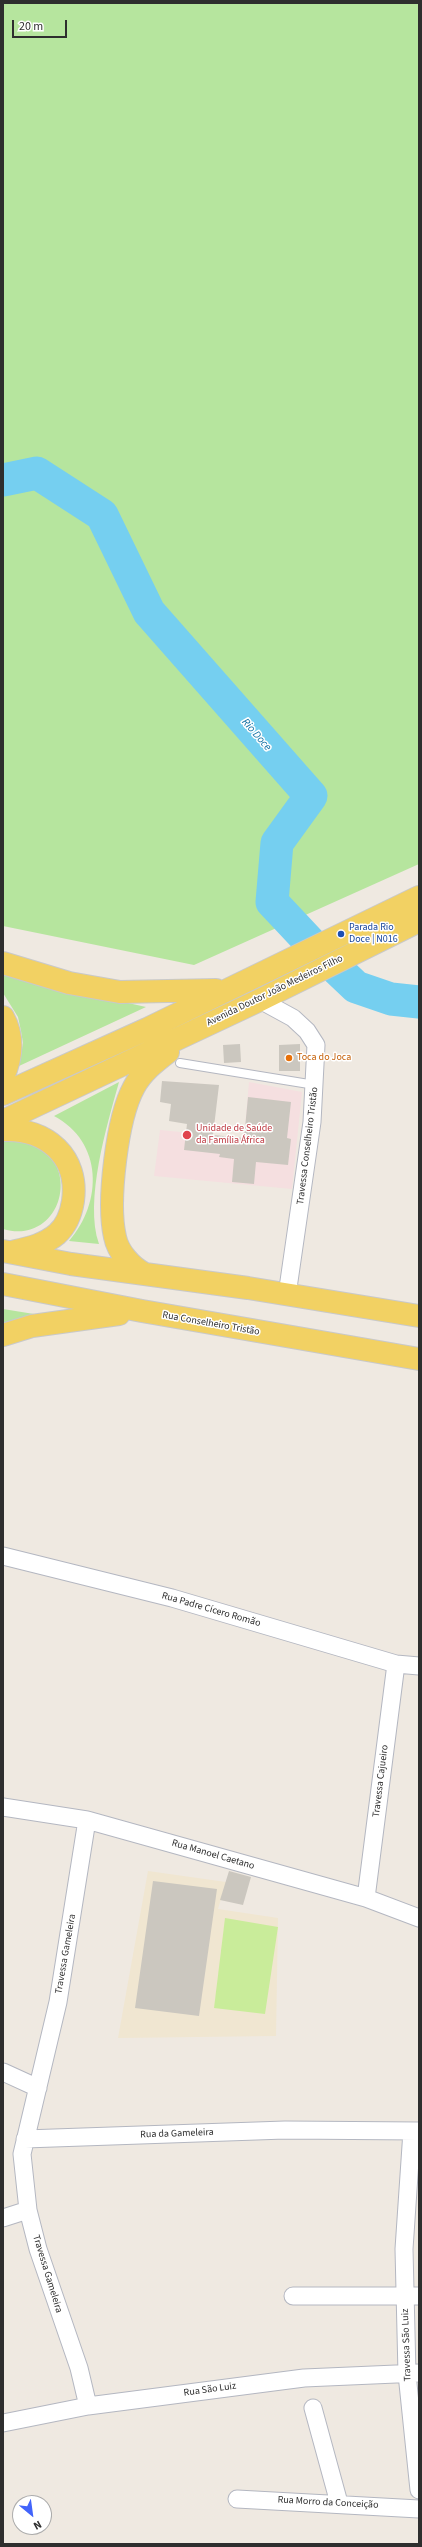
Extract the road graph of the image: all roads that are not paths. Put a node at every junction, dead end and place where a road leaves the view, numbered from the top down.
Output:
1 (415, 899) edge
2 (416, 923) edge
3 (3, 963) edge
4 (228, 988) junction
5 (266, 997) junction
6 (231, 1013) junction
7 (3, 1017) edge
8 (180, 1063) dead end
9 (3, 1077) edge
10 (316, 1085) junction
11 (3, 1094) edge
12 (3, 1121) edge
13 (3, 1130) edge
14 (5, 1252) edge
15 (145, 1274) junction
16 (3, 1284) edge
17 (287, 1295) junction
18 (142, 1312) junction
19 (419, 1316) edge
20 (3, 1335) edge
21 (419, 1359) edge
22 (3, 1556) edge
23 (396, 1664) junction
24 (419, 1666) edge
25 (3, 1807) edge
26 (87, 1820) junction
27 (366, 1898) junction
28 (419, 1918) edge
29 (3, 2072) edge
30 (38, 2088) junction
31 (416, 2131) edge
32 (25, 2139) junction
33 (28, 2210) junction
34 (3, 2218) edge
35 (294, 2296) dead end
36 (412, 2296) edge
37 (413, 2373) edge
38 (88, 2406) junction
39 (312, 2408) dead end
40 (3, 2423) edge
41 (419, 2490) edge
42 (237, 2499) dead end
43 (339, 2503) junction
44 (419, 2509) edge

1 - 4 main road
2 - 5 main road, Avenida Doutor João Medeiros Filho
3 - 4 main road
4 - 11 main road
5 - 6 main road, Avenida Doutor João Medeiros Filho
5 - 10 street, Travessa Conselheiro Tristão
6 - 12 main road, Avenida Doutor João Medeiros Filho
6 - 15 main road
7 - 9 main road
8 - 10 lane
10 - 17 street, Travessa Conselheiro Tristão
13 - 14 main road
14 - 15 main road
15 - 17 main road
16 - 18 main road, Rua Conselheiro Tristão
17 - 19 main road
18 - 20 main road
18 - 21 main road, Rua Conselheiro Tristão
22 - 23 street, Rua Padre Cícero Romão
23 - 24 street, Rua Padre Cícero Romão
23 - 27 street, Travessa Cajueiro
25 - 26 street, Rua Manoel Caetano
26 - 27 street, Rua Manoel Caetano
26 - 30 street, Travessa Gameleira
27 - 28 street, Rua Manoel Caetano
29 - 30 street
30 - 32 street
31 - 32 street, Rua da Gameleira
31 - 36 street, Travessa São Luiz
32 - 33 street, Travessa Gameleira
33 - 34 street
33 - 38 street, Travessa Gameleira
35 - 36 street, Travessa São Luiz
36 - 37 street, Travessa São Luiz
37 - 38 street, Rua São Luiz
37 - 41 street, Travessa São Luiz
38 - 40 street, Rua São Luiz
39 - 43 street
42 - 43 street, Rua Morro da Conceição
43 - 44 street, Rua Morro da Conceição

